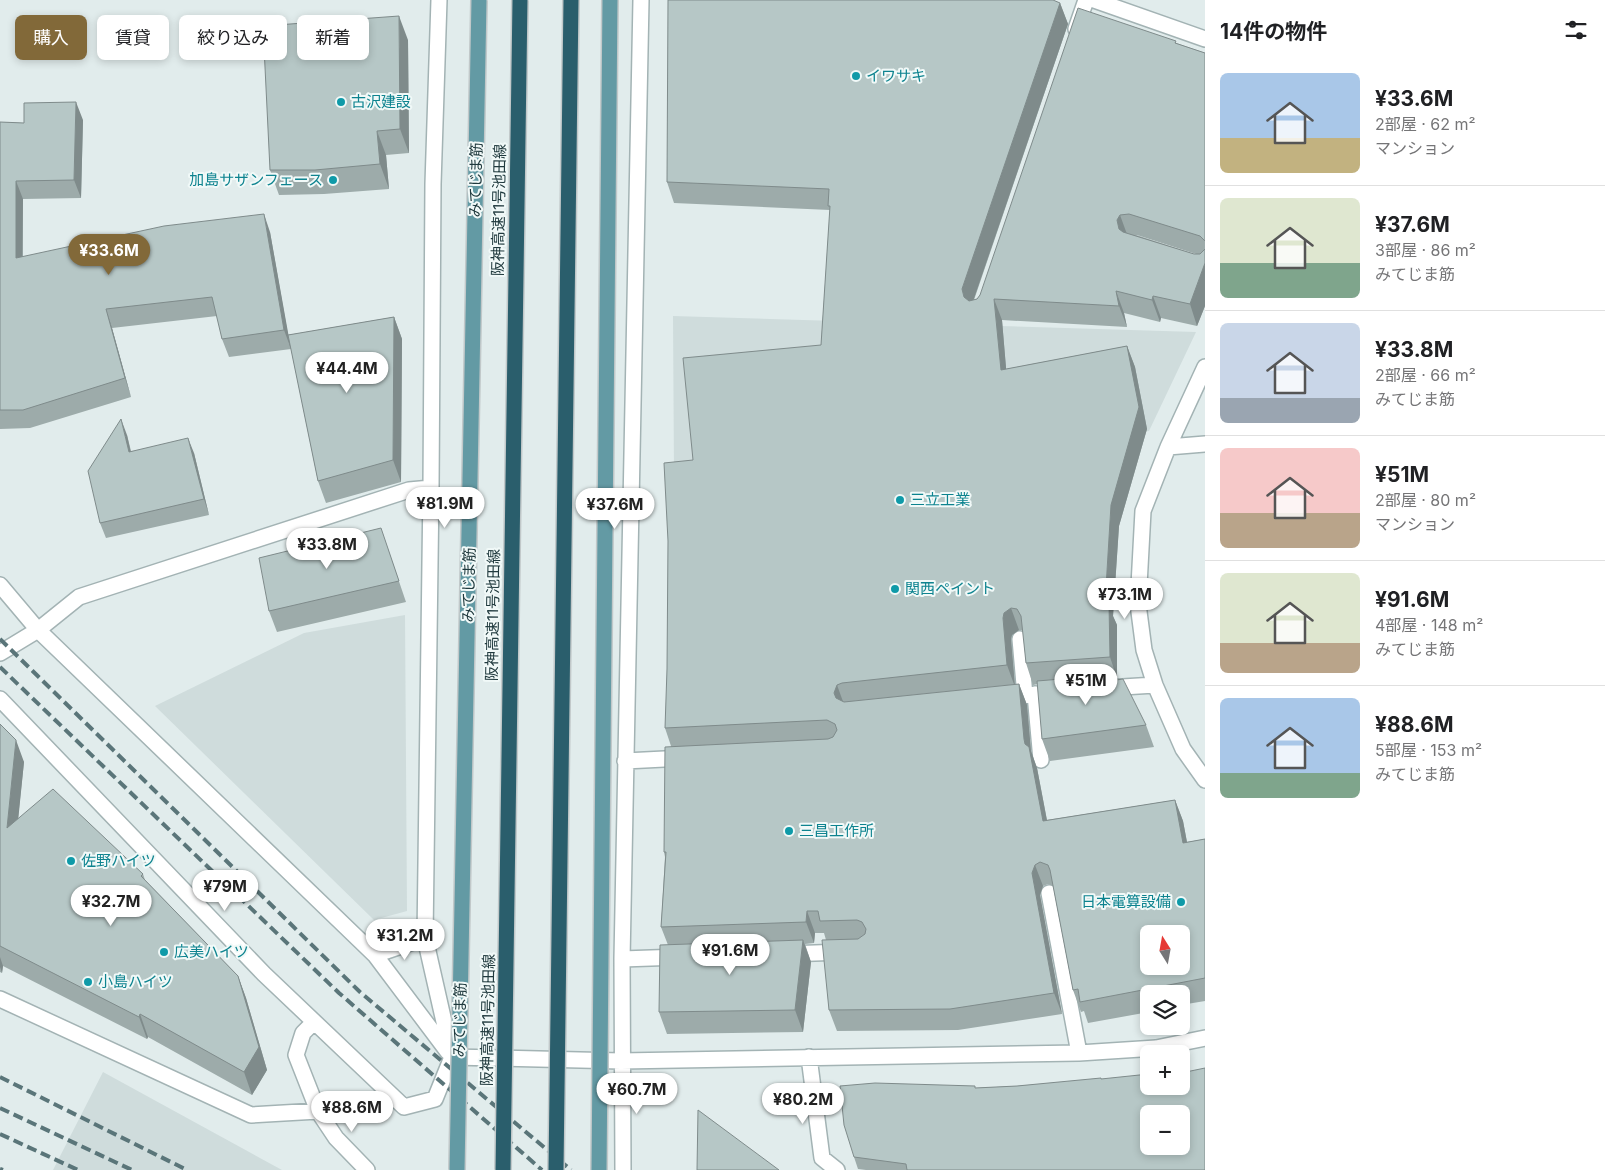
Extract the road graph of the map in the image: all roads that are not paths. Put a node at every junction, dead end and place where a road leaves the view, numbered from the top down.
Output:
1 (439, 0) edge
2 (479, 0) edge
3 (520, 0) edge
4 (571, 0) edge
5 (610, 0) edge
6 (641, 0) edge
7 (1086, 0) edge
8 (1094, 0) edge
9 (1205, 39) edge
10 (1070, 46) edge
11 (1205, 367) edge
12 (1205, 444) edge
13 (1168, 447) junction
14 (431, 488) junction
15 (0, 585) edge
16 (38, 630) junction
17 (1020, 639) edge
18 (0, 653) edge
19 (1155, 685) junction
20 (1090, 690) edge
21 (1072, 691) edge
22 (1030, 695) junction
23 (0, 699) edge
24 (986, 700) edge
25 (701, 757) edge
26 (1042, 760) edge
27 (625, 761) junction
28 (1205, 780) edge
29 (1049, 893) edge
30 (425, 938) junction
31 (855, 951) edge
32 (777, 954) edge
33 (376, 955) junction
34 (699, 957) edge
35 (622, 959) junction
36 (0, 998) edge
37 (314, 1022) junction
38 (1205, 1038) edge
39 (1079, 1053) junction
40 (452, 1057) junction
41 (810, 1057) junction
42 (621, 1061) junction
43 (318, 1111) junction
44 (367, 1170) edge
45 (457, 1170) edge
46 (503, 1170) edge
47 (556, 1170) edge
48 (599, 1170) edge
49 (622, 1170) edge
50 (837, 1170) edge

1 - 14 street
2 - 45 main road, みてじま筋, bridge
3 - 46 highway, 阪神高速11号池田線, bridge
4 - 47 highway, bridge
5 - 48 main road, bridge
6 - 27 street
7 - 10 street
8 - 9 street
11 - 13 street
12 - 13 street
13 - 19 street
14 - 16 street
14 - 30 street
15 - 16 street
16 - 18 street
16 - 33 street
17 - 22 street
19 - 20 street
19 - 28 street
21 - 22 street
22 - 24 street
22 - 26 street
23 - 37 street
25 - 27 street
27 - 35 street
29 - 39 street
30 - 33 street
30 - 40 street
31 - 32 street
33 - 40 street
34 - 35 street
35 - 42 street
36 - 43 street
37 - 40 street
37 - 43 street
38 - 39 street
39 - 41 street
40 - 42 street
41 - 42 street
41 - 50 street
42 - 49 street
43 - 44 street

